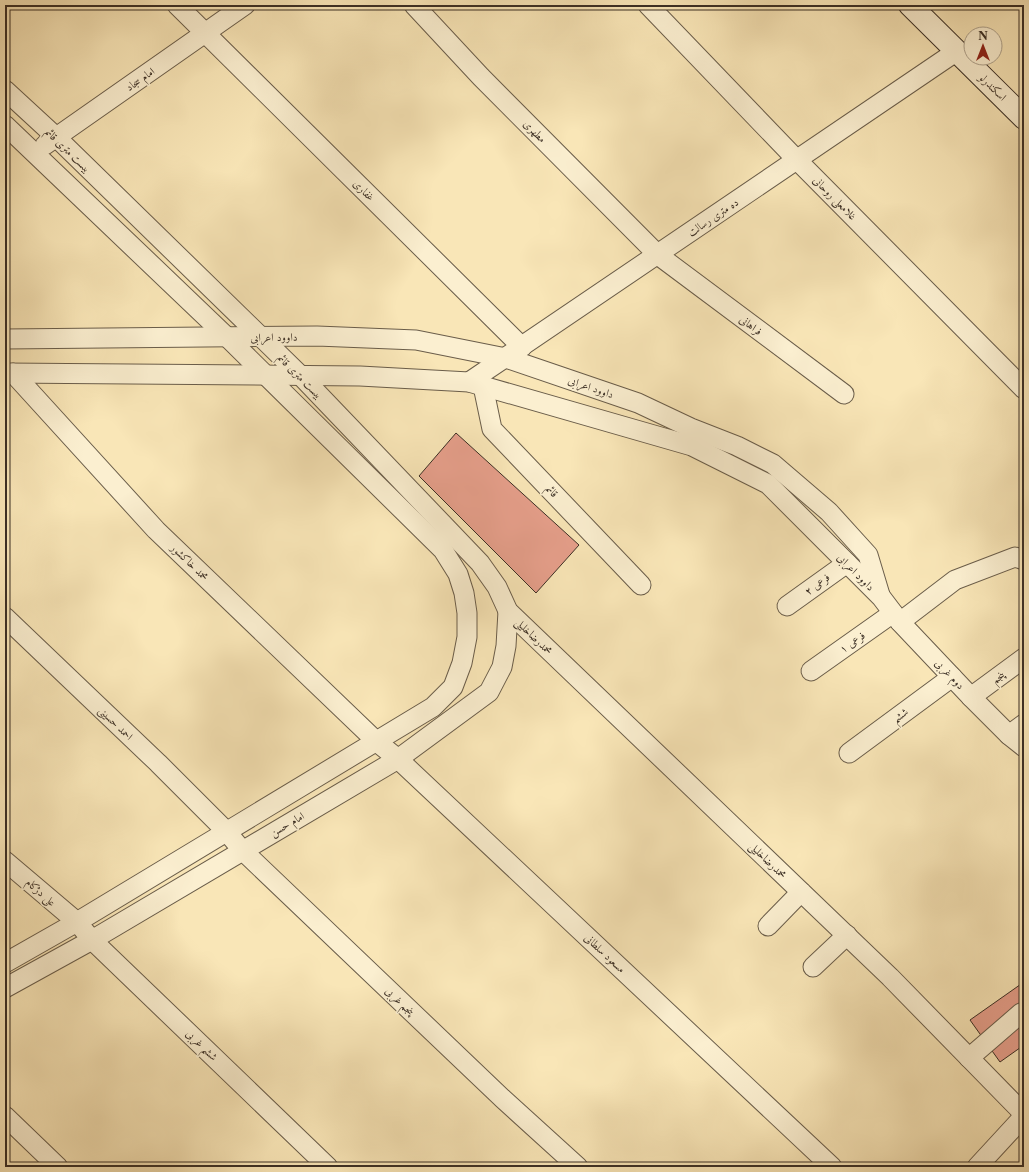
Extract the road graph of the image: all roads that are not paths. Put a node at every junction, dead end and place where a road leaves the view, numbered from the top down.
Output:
1 (177, 5) edge
2 (245, 5) edge
3 (414, 5) edge
4 (648, 5) edge
5 (910, 5) edge
6 (206, 32) junction
7 (957, 51) junction
8 (5, 90) edge
9 (1024, 118) edge
10 (5, 125) edge
11 (56, 137) junction
12 (34, 152) junction
13 (797, 160) junction
14 (658, 255) junction
15 (261, 337) junction
16 (228, 338) junction
17 (5, 339) edge
18 (522, 347) junction
19 (506, 358) junction
20 (9, 373) edge
21 (266, 375) junction
22 (300, 375) junction
23 (476, 384) junction
24 (1024, 389) edge
25 (844, 394) dead end
26 (1024, 560) edge
27 (847, 563) junction
28 (641, 585) dead end
29 (881, 597) junction
30 (787, 606) dead end
31 (508, 611) junction
32 (5, 617) edge
33 (896, 617) junction
34 (1024, 658) edge
35 (811, 671) dead end
36 (952, 677) junction
37 (971, 697) junction
38 (1017, 729) edge
39 (377, 742) junction
40 (1024, 747) edge
41 (849, 753) dead end
42 (398, 759) junction
43 (226, 831) junction
44 (242, 850) junction
45 (5, 861) edge
46 (801, 892) junction
47 (77, 922) junction
48 (768, 926) dead end
49 (847, 935) junction
50 (92, 940) junction
51 (5, 963) edge
52 (813, 967) dead end
53 (5, 988) edge
54 (1021, 1013) dead end
55 (969, 1058) junction
56 (1024, 1115) edge
57 (5, 1116) edge
58 (58, 1167) edge
59 (328, 1167) edge
60 (578, 1167) edge
61 (832, 1167) edge
62 (977, 1167) edge

1 - 6 street, غفاری
2 - 6 street, امام سجاد
3 - 14 street, مطهری
4 - 13 street, غلامعلی روحانی
5 - 7 main road, اسکندرلو
6 - 11 street, امام سجاد
6 - 18 street, غفاری
7 - 9 main road, اسکندرلو
7 - 13 street, ده متری رسالت
8 - 11 street, بیست متری قائم
10 - 12 street, بیست متری قائم
11 - 12 street, امام سجاد
11 - 15 street, بیست متری قائم
12 - 16 street, بیست متری قائم
13 - 14 street, ده متری رسالت
13 - 24 street, غلامعلی روحانی
14 - 18 street, ده متری رسالت
14 - 25 street, فراهانی
15 - 16 street, داوود اعرابی
15 - 19 street, داوود اعرابی
15 - 22 street, بیست متری قائم
16 - 17 street, داوود اعرابی
16 - 21 street, بیست متری قائم
18 - 19 street, ده متری رسالت
19 - 23 street, ده متری رسالت
19 - 29 street, داوود اعرابی
20 - 21 street, داوود اعرابی
20 - 39 street, محمد خاکشور
21 - 22 street, داوود اعرابی
21 - 39 street, بیست متری قائم
22 - 23 street, داوود اعرابی
22 - 31 street, بیست متری قائم
23 - 27 street, داوود اعرابی
23 - 28 street, قائم
26 - 33 street, فرعی ۱
27 - 29 street, داوود اعرابی
27 - 30 street, فرعی ۲
29 - 33 street, دوم غربی
31 - 42 street, امام حسن
31 - 46 street, محمدرضاخلیلی
32 - 43 street, احمد حسینی
33 - 35 street, فرعی ۱
33 - 36 street, دوم غربی
34 - 37 street, پنجم
36 - 37 street, دوم غربی
36 - 41 street, ششم
37 - 38 street, دوم غربی
38 - 40 street, دوم غربی
39 - 42 street, مسعود سلطانی
39 - 43 street
42 - 44 street, امام حسن
42 - 61 street, مسعود سلطانی
43 - 44 street, پنجم غربی
43 - 47 street
44 - 50 street, امام حسن
44 - 60 street, پنجم غربی
45 - 47 street, علی دژکام
46 - 48 street
46 - 49 street, محمدرضاخلیلی
47 - 50 street, ششم غربی
47 - 51 street
49 - 52 street
49 - 55 street, محمدرضاخلیلی
50 - 53 street, امام حسن
50 - 59 street, ششم غربی
54 - 55 street
55 - 56 street, محمدرضاخلیلی
56 - 62 street
57 - 58 street

